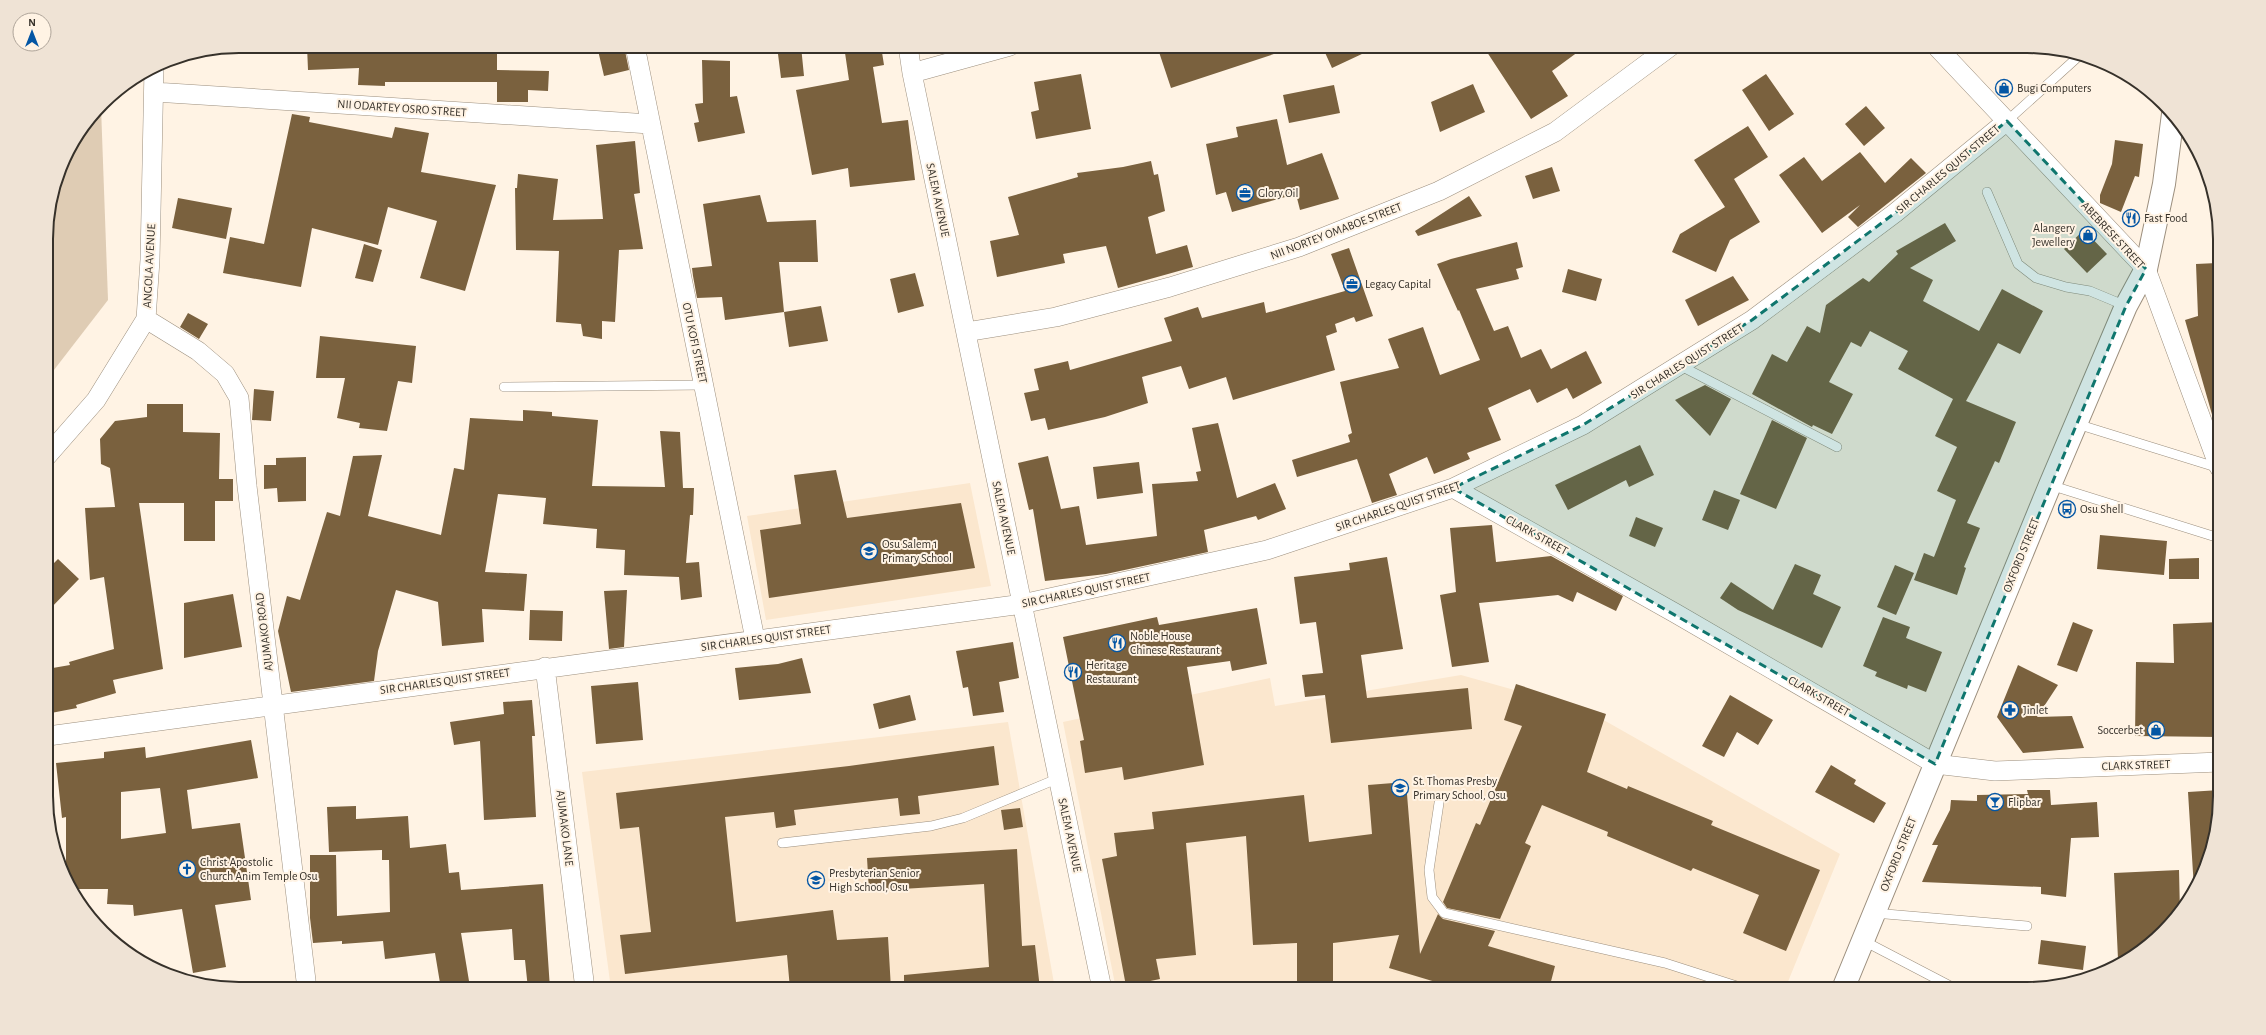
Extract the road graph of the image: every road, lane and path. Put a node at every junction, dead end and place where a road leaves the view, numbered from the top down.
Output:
1 (637, 53) edge
2 (909, 53) edge
3 (985, 53) edge
4 (1662, 53) edge
5 (1943, 53) edge
6 (2075, 59) edge
7 (912, 73) junction
8 (154, 74) edge
9 (154, 92) junction
10 (2007, 121) junction
11 (2172, 122) edge
12 (650, 124) junction
13 (1987, 192) dead end
14 (2146, 269) junction
15 (2126, 306) junction
16 (146, 319) junction
17 (966, 332) junction
18 (1679, 365) junction
19 (703, 385) junction
20 (504, 387) dead end
21 (2077, 424) junction
22 (1837, 447) dead end
23 (53, 449) edge
24 (2213, 452) edge
25 (2213, 466) edge
26 (2050, 485) junction
27 (1454, 488) junction
28 (2213, 536) edge
29 (1022, 604) junction
30 (755, 639) junction
31 (545, 667) junction
32 (273, 704) junction
33 (53, 735) edge
34 (2213, 762) edge
35 (1935, 764) junction
36 (1059, 778) junction
37 (1439, 803) dead end
38 (782, 843) dead end
39 (1874, 913) junction
40 (2027, 926) dead end
41 (1862, 940) junction
42 (306, 982) edge
43 (584, 982) edge
44 (1101, 982) edge
45 (1724, 982) edge
46 (1846, 982) edge
47 (1943, 982) edge

1 - 12 street, OTU KOFI STREET
2 - 7 street, SALEM AVENUE
3 - 7 street
4 - 17 street, NII NORTEY OMABOE STREET
5 - 10 street, ABEBRESE STREET
6 - 10 lane
7 - 17 street, SALEM AVENUE
8 - 9 street, ANGOLA AVENUE
9 - 12 street, NII ODARTEY OSRO STREET
9 - 16 street, ANGOLA AVENUE
10 - 14 street, ABEBRESE STREET
10 - 18 street, SIR CHARLES QUIST STREET
11 - 14 main road, OXFORD STREET
12 - 19 street, OTU KOFI STREET
13 - 15 lane
14 - 15 main road, OXFORD STREET
14 - 24 street, ABEBRESE STREET
15 - 21 main road, OXFORD STREET
16 - 23 street, ANGOLA AVENUE
16 - 32 street, AJUMAKO ROAD
17 - 29 street, SALEM AVENUE
18 - 22 lane
18 - 27 street, SIR CHARLES QUIST STREET
19 - 20 lane
19 - 30 street, OTU KOFI STREET
21 - 25 lane
21 - 26 main road, OXFORD STREET
26 - 28 lane
26 - 35 main road, OXFORD STREET
27 - 29 street, SIR CHARLES QUIST STREET
27 - 35 street, CLARK STREET
29 - 30 street, SIR CHARLES QUIST STREET
29 - 36 street, SALEM AVENUE
30 - 31 street, SIR CHARLES QUIST STREET
31 - 32 street, SIR CHARLES QUIST STREET
31 - 43 street, AJUMAKO LANE
32 - 33 street, SIR CHARLES QUIST STREET
32 - 42 street, AJUMAKO ROAD
34 - 35 street, CLARK STREET
35 - 39 main road, OXFORD STREET
36 - 38 lane
36 - 44 street, SALEM AVENUE
37 - 45 lane
39 - 40 lane
39 - 41 main road, OXFORD STREET
41 - 46 main road, OXFORD STREET
41 - 47 lane

